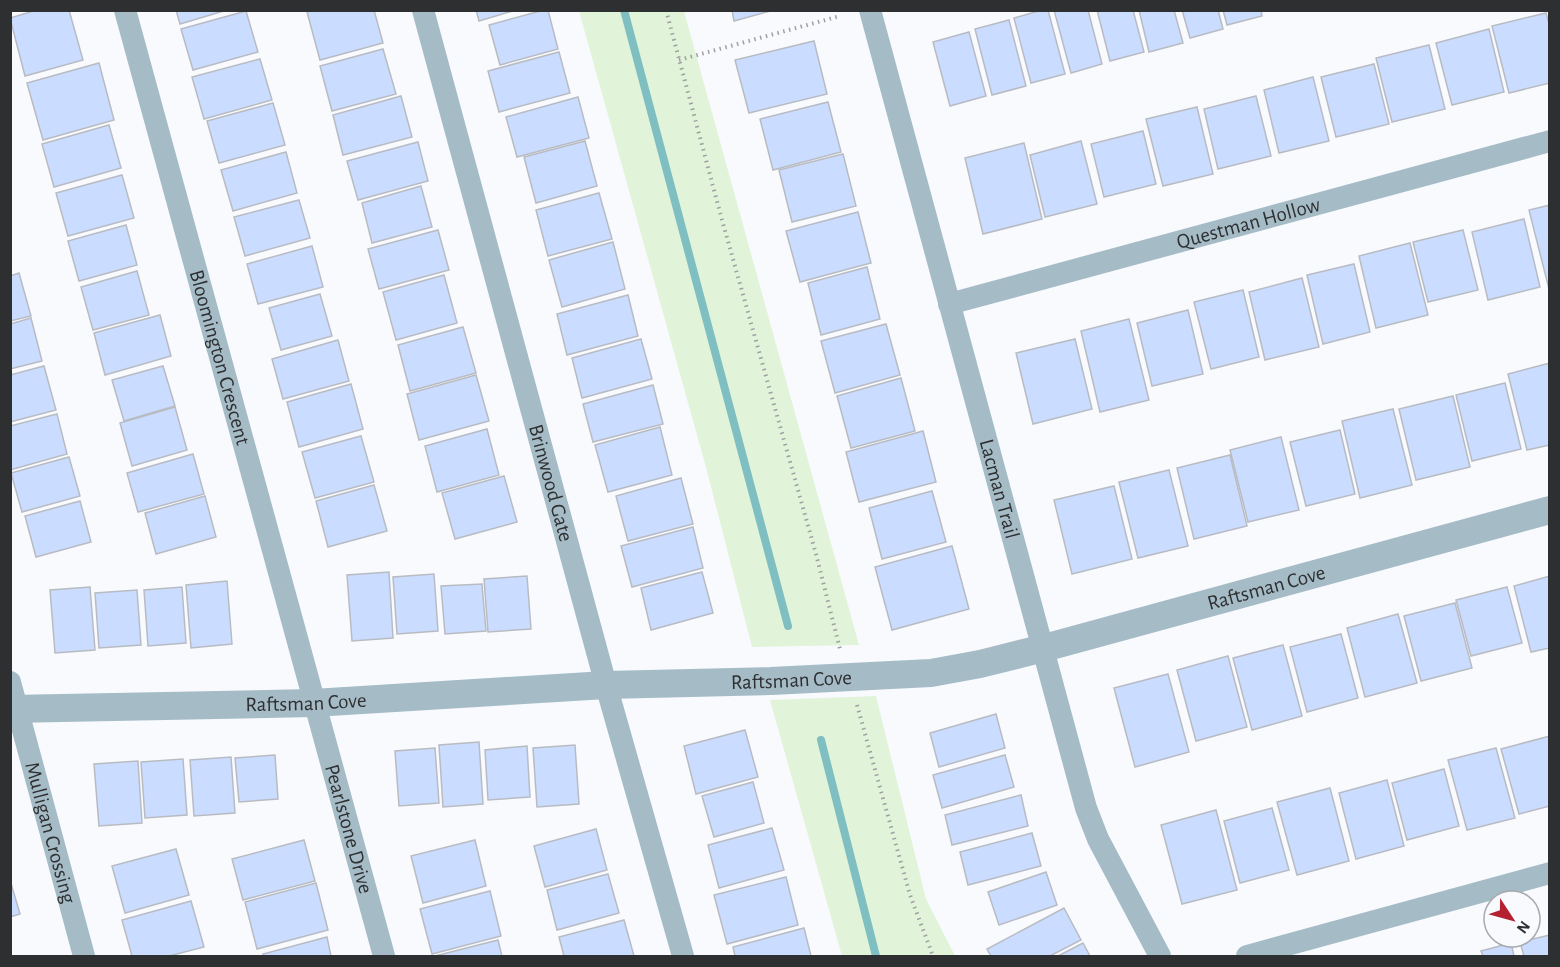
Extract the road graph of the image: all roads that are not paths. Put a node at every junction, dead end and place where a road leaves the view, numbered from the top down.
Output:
1 (125, 10) edge
2 (423, 10) edge
3 (870, 10) edge
4 (1550, 141) edge
5 (949, 304) junction
6 (1550, 510) edge
7 (1044, 648) junction
8 (606, 686) junction
9 (13, 700) edge
10 (313, 703) junction
11 (1550, 873) edge
12 (84, 957) edge
13 (384, 957) edge
14 (683, 957) edge
15 (1160, 957) edge
16 (1247, 957) edge

1 - 10 street, Bloomington Crescent
2 - 8 street, Brinwood Gate
3 - 5 street, Lacman Trail
4 - 5 street, Questman Hollow
5 - 7 street, Lacman Trail
6 - 7 street, Raftsman Cove
7 - 8 street, Raftsman Cove
7 - 15 street, Lacman Trail
8 - 10 street, Raftsman Cove
8 - 14 street, Brinwood Gate
9 - 10 street, Raftsman Cove
9 - 12 street, Mulligan Crossing
10 - 13 street, Pearlstone Drive
11 - 16 street

